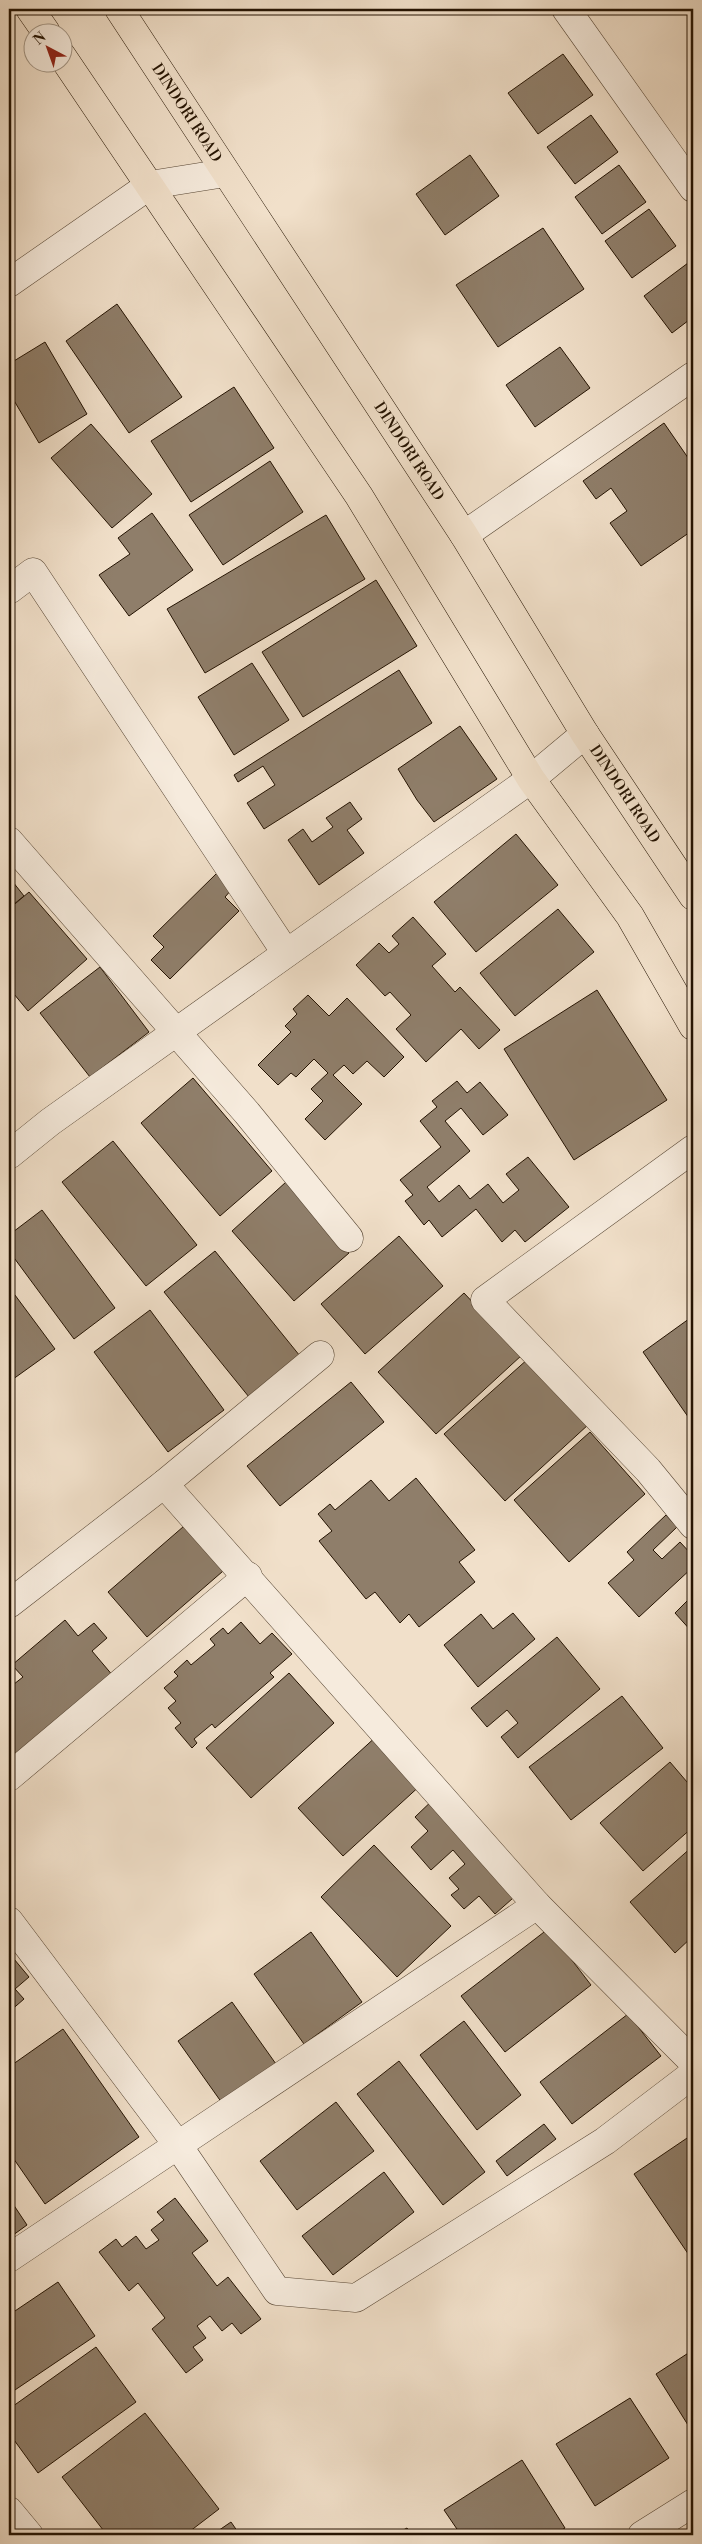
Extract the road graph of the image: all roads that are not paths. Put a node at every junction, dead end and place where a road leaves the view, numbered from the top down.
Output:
1 (30, 9) edge
2 (119, 9) edge
3 (566, 9) edge
4 (39, 22) edge
5 (72, 71) edge
6 (225, 172) junction
7 (150, 185) junction
8 (693, 188) edge
9 (9, 283) edge
10 (693, 376) edge
11 (464, 535) junction
12 (9, 590) edge
13 (585, 734) junction
14 (530, 780) junction
15 (9, 841) edge
16 (693, 896) edge
17 (286, 953) junction
18 (693, 1026) edge
19 (176, 1032) junction
20 (693, 1149) edge
21 (9, 1155) edge
22 (349, 1238) dead end
23 (320, 1355) dead end
24 (164, 1484) junction
25 (693, 1525) edge
26 (248, 1576) junction
27 (9, 1604) edge
28 (9, 1778) edge
29 (537, 1905) junction
30 (9, 1921) edge
31 (693, 2062) edge
32 (693, 2074) edge
33 (177, 2144) junction
34 (9, 2258) edge
35 (693, 2503) edge
36 (9, 2511) edge
37 (28, 2535) edge
38 (642, 2535) edge

1 - 4 main road
2 - 6 main road, DINDORI ROAD
3 - 8 street
5 - 7 main road
6 - 7 street
6 - 11 main road, DINDORI ROAD
7 - 9 street
7 - 14 main road
10 - 11 street
11 - 13 main road, DINDORI ROAD
12 - 17 street
13 - 14 street
13 - 16 main road, DINDORI ROAD
14 - 17 street
14 - 18 main road
15 - 19 street
17 - 19 street
19 - 21 street
19 - 22 street
20 - 25 street
23 - 24 street
24 - 26 street
24 - 27 street
26 - 28 street
26 - 29 street
29 - 31 street
29 - 33 street
30 - 33 street
32 - 33 street
33 - 34 street
35 - 38 street
36 - 37 street

